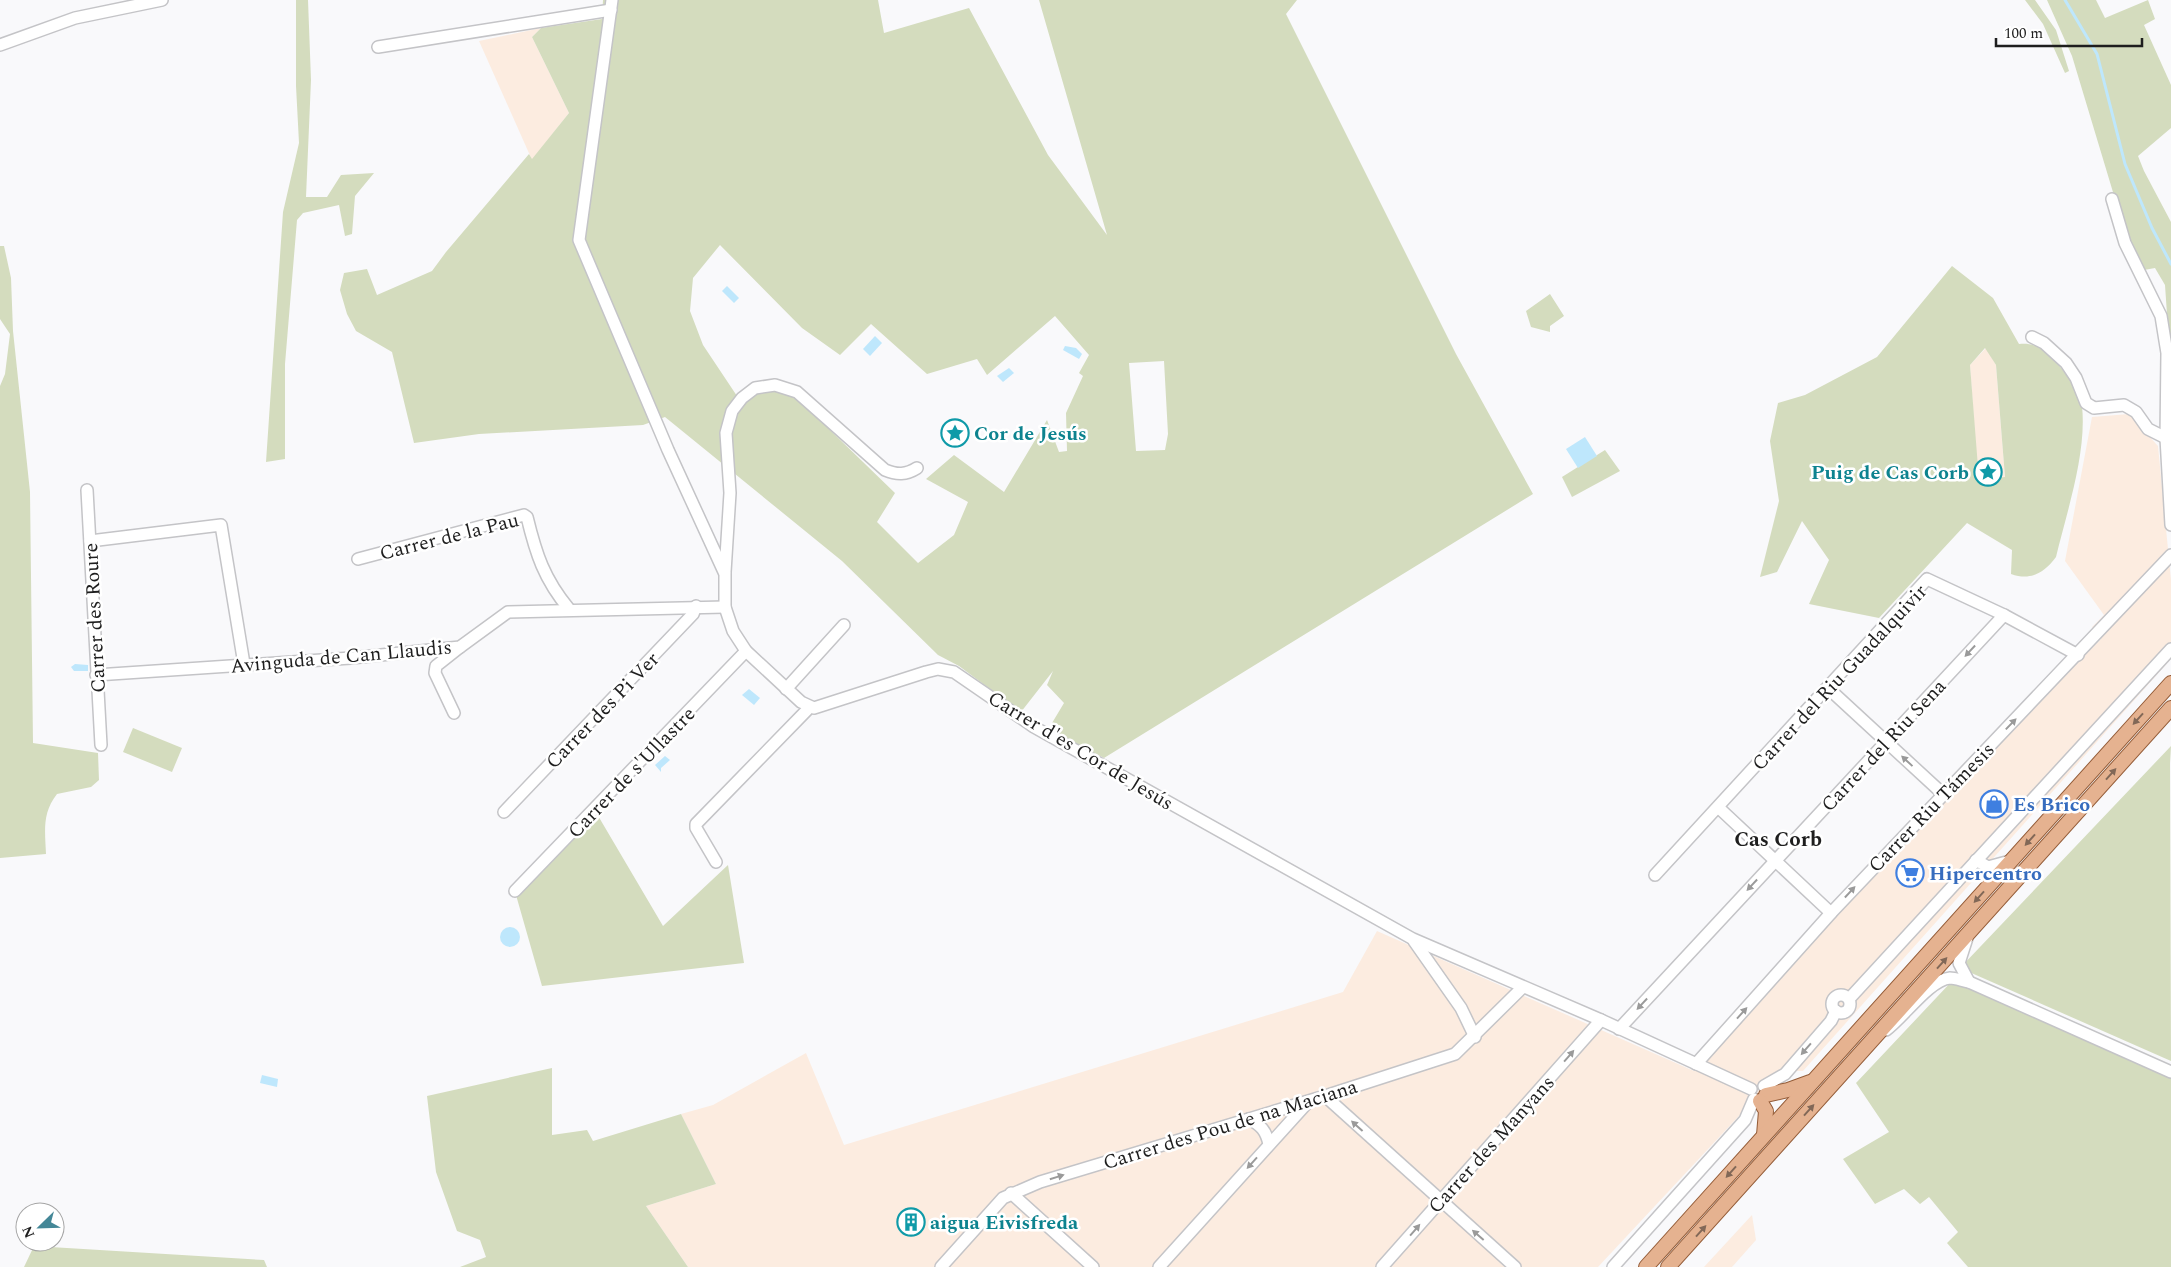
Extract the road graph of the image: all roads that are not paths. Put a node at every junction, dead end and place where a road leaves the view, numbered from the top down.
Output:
1 (162, 0) edge
2 (612, 5) edge
3 (0, 46) edge
4 (378, 47) dead end
5 (2112, 199) dead end
6 (2032, 337) dead end
7 (2166, 438) junction
8 (917, 468) dead end
9 (87, 490) dead end
10 (2171, 525) edge
11 (90, 541) junction
12 (2171, 555) edge
13 (358, 559) dead end
14 (725, 574) junction
15 (696, 606) junction
16 (725, 607) junction
17 (569, 609) junction
18 (2004, 615) junction
19 (844, 625) dead end
20 (460, 647) junction
21 (2171, 649) edge
22 (746, 651) junction
23 (2078, 655) junction
24 (244, 664) junction
25 (96, 675) junction
26 (2171, 683) edge
27 (1828, 688) junction
28 (786, 689) junction
29 (809, 708) junction
30 (2171, 708) edge
31 (454, 713) dead end
32 (1885, 741) junction
33 (101, 745) dead end
34 (1943, 794) junction
35 (1718, 808) junction
36 (504, 812) dead end
37 (1976, 860) junction
38 (2012, 860) junction
39 (1775, 861) junction
40 (716, 862) dead end
41 (1655, 875) dead end
42 (515, 891) dead end
43 (1831, 913) junction
44 (1970, 932) junction
45 (1413, 939) junction
46 (1969, 982) junction
47 (1523, 987) junction
48 (1601, 1020) junction
49 (1620, 1029) junction
50 (1475, 1037) junction
51 (1873, 1040) junction
52 (1696, 1064) junction
53 (2171, 1072) edge
54 (1815, 1079) junction
55 (1759, 1094) junction
56 (1325, 1096) junction
57 (1309, 1101) junction
58 (1249, 1119) junction
59 (1764, 1136) junction
60 (1269, 1144) junction
61 (1011, 1193) junction
62 (1440, 1201) junction
63 (941, 1267) edge
64 (1093, 1267) edge
65 (1159, 1267) edge
66 (1382, 1267) edge
67 (1515, 1267) edge
68 (1612, 1267) edge
69 (1646, 1267) edge
70 (1668, 1267) edge

1 - 3 street
2 - 4 street
2 - 14 street
5 - 7 street
6 - 7 street
7 - 10 street
8 - 14 street
9 - 11 street, Carrer des Roure
11 - 24 street
11 - 25 street, Carrer des Roure
12 - 23 street, Carrer Riu Támesis
13 - 17 street, Carrer de la Pau
14 - 16 street
15 - 16 street, Avinguda de Can Llaudis
15 - 17 street, Avinguda de Can Llaudis
15 - 36 street, Carrer des Pi Ver
16 - 22 street
17 - 20 street, Avinguda de Can Llaudis
18 - 23 street, Carrer del Riu Guadalquivir
18 - 27 street, Carrer del Riu Guadalquivir
18 -> 32 street, Carrer del Riu Sena
19 - 28 street
20 - 24 street, Avinguda de Can Llaudis
20 - 31 street
21 - 37 street
22 - 28 street
22 - 42 street, Carrer de s'Ullastre
34 -> 23 street, Carrer Riu Támesis
24 - 25 street, Avinguda de Can Llaudis
25 - 33 street, Carrer des Roure
26 -> 38 main road
27 - 32 street
27 - 35 street, Carrer del Riu Guadalquivir
28 - 29 street
29 - 40 street
29 - 45 street, Carrer d'es Cor de Jesús
44 -> 30 main road
34 -> 32 street
32 - 39 street, Carrer del Riu Sena
43 -> 34 street, Carrer Riu Támesis
35 - 39 street
35 - 41 street, Carrer del Riu Guadalquivir
37 - 38 street
37 -> 55 street
38 -> 54 main road
39 - 43 street
39 -> 49 street, Carrer del Riu Sena
52 -> 43 street, Carrer Riu Támesis
44 - 46 street
51 -> 44 main road
45 - 47 street, Carrer d'es Cor de Jesús
45 - 50 street
46 - 51 street
46 - 53 street
47 - 48 street, Carrer d'es Cor de Jesús
47 - 50 street, Carrer des Pou de na Maciana
48 - 49 street, Carrer d'es Cor de Jesús
62 -> 48 street, Carrer des Manyans
49 - 52 street, Carrer d'es Cor de Jesús
50 - 56 street, Carrer des Pou de na Maciana
70 -> 51 main road
52 - 55 street
54 - 55 main road
54 - 59 main road
55 - 59 main road
55 - 68 street
56 - 57 street, Carrer des Pou de na Maciana
62 -> 56 street
57 - 58 street, Carrer des Pou de na Maciana
57 - 60 street
58 - 60 street
61 -> 58 street, Carrer des Pou de na Maciana
59 -> 69 main road
60 -> 65 street
61 - 63 street, Carrer des Pou de na Maciana
61 - 64 street
66 -> 62 street, Carrer des Manyans
67 -> 62 street

